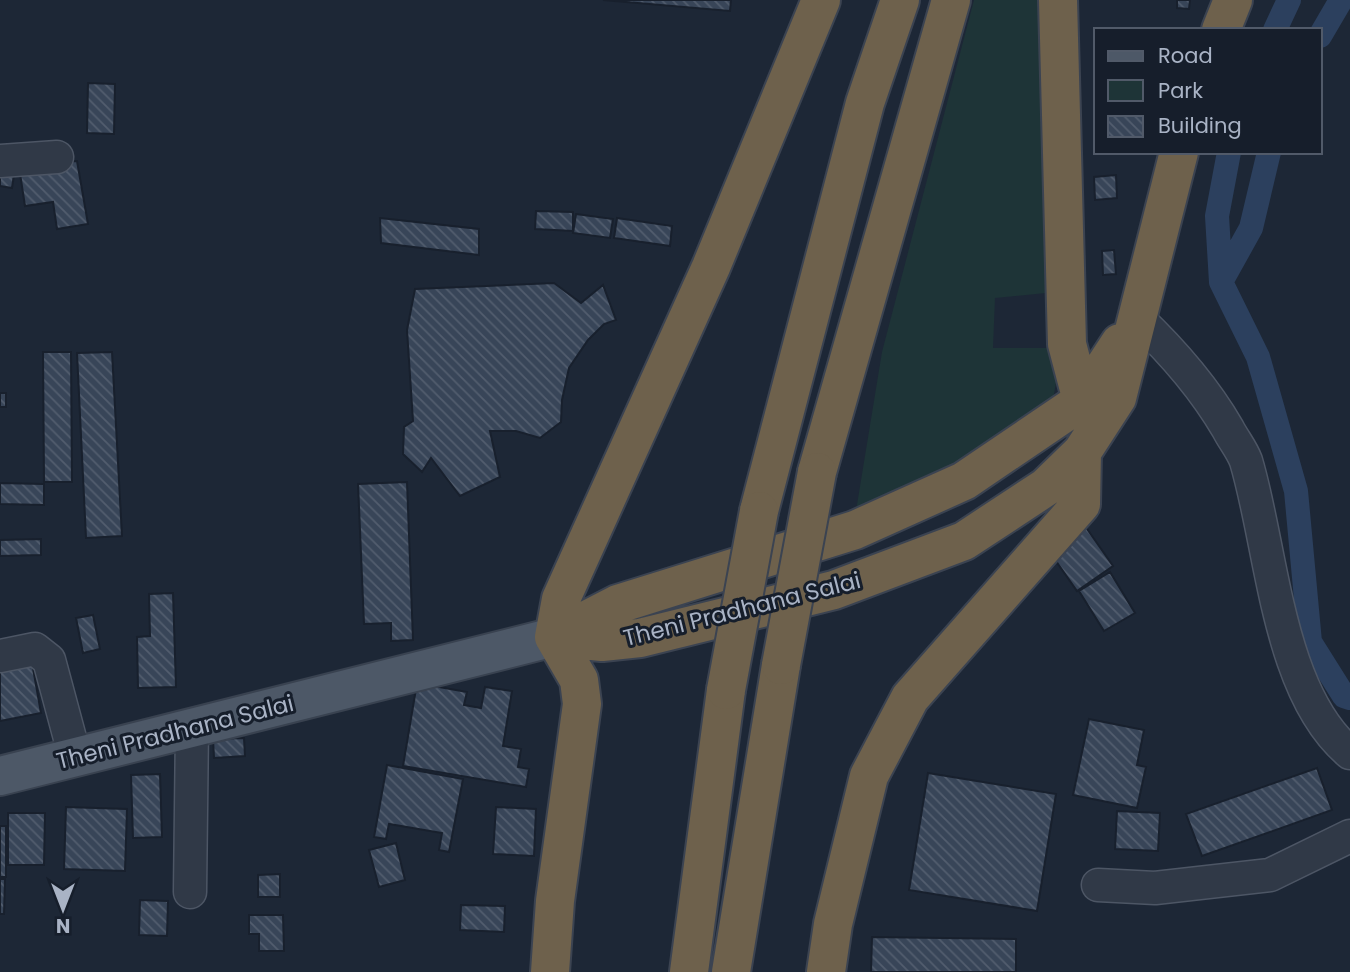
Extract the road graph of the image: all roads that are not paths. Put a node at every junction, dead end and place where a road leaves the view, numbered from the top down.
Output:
1 (821, 0) edge
2 (900, 0) edge
3 (951, 0) edge
4 (1058, 0) edge
5 (1233, 0) edge
6 (1222, 28) edge
7 (1178, 154) edge
8 (57, 157) dead end
9 (0, 161) edge
10 (1137, 318) junction
11 (1082, 401) junction
12 (1082, 452) junction
13 (554, 637) junction
14 (0, 656) edge
15 (192, 727) junction
16 (1350, 752) edge
17 (75, 757) junction
18 (0, 776) edge
19 (1350, 836) edge
20 (1098, 885) dead end
21 (190, 892) dead end
22 (550, 972) edge
23 (689, 972) edge
24 (731, 972) edge
25 (826, 972) edge

1 - 13 highway
2 - 23 highway, bridge
3 - 24 highway, bridge
4 - 11 highway
5 - 6 highway
7 - 10 highway, Theni Pradhana Salai
8 - 9 street
10 - 11 highway, Theni Pradhana Salai
10 - 12 highway, Theni Pradhana Salai
10 - 16 street
11 - 13 highway, Theni Pradhana Salai
12 - 13 highway, Theni Pradhana Salai
12 - 25 highway
13 - 15 main road, Theni Pradhana Salai
13 - 22 highway
14 - 17 street
15 - 17 main road, Theni Pradhana Salai
15 - 21 street
17 - 18 main road, Theni Pradhana Salai
19 - 20 street

